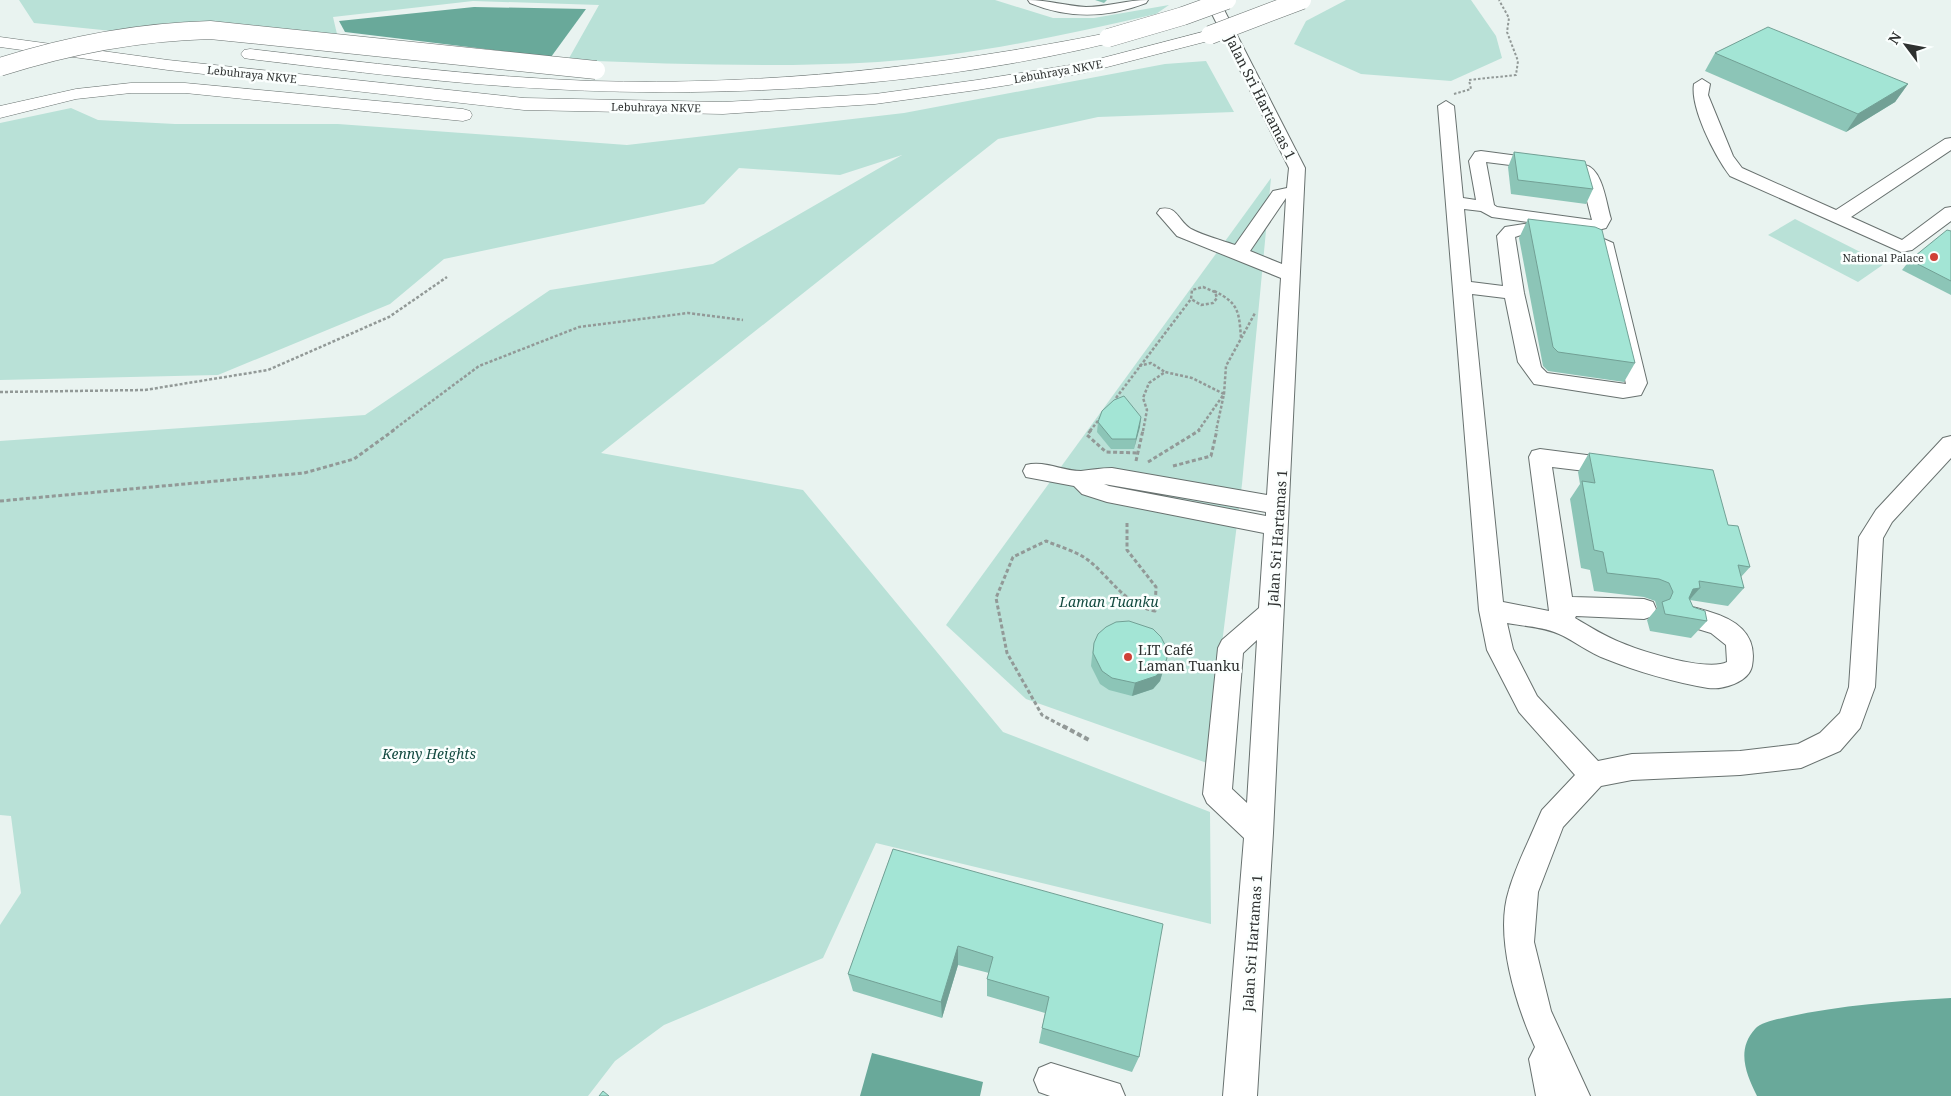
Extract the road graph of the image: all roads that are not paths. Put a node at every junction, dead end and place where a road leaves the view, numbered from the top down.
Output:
1 (1035, 0) edge
2 (1140, 0) edge
3 (1212, 0) edge
4 (1227, 0) edge
5 (1302, 0) edge
6 (0, 26) edge
7 (0, 42) edge
8 (190, 48) dead end
9 (230, 52) dead end
10 (0, 67) edge
11 (919, 70) junction
12 (1702, 84) dead end
13 (875, 99) junction
14 (1446, 106) road end
15 (0, 112) edge
16 (593, 123) dead end
17 (632, 124) dead end
18 (1951, 143) edge
19 (1296, 191) junction
20 (1455, 202) junction
21 (1486, 207) junction
22 (1951, 212) edge
23 (1166, 213) dead end
24 (1837, 218) junction
25 (1239, 253) junction
26 (1292, 275) junction
27 (1462, 286) junction
28 (1514, 293) junction
29 (1949, 448) edge
30 (1602, 464) edge
31 (1034, 471) dead end
32 (1278, 516) junction
33 (1644, 609) dead end
34 (1491, 610) junction
35 (1272, 612) junction
36 (1687, 616) edge
37 (1563, 618) junction
38 (1593, 775) junction
39 (1259, 834) junction
40 (1536, 1013) junction
41 (1051, 1080) dead end
42 (1108, 1096) edge
43 (1240, 1096) edge
44 (1553, 1096) edge
45 (1573, 1096) edge

1 - 2 street
3 - 19 street, Jalan Sri Hartamas 1
4 - 11 highway, Lebuhraya NKVE, bridge
5 - 13 highway, Lebuhraya NKVE, bridge
6 - 8 highway
7 - 13 highway, Lebuhraya NKVE
9 - 11 highway, Lebuhraya NKVE
10 - 11 highway, bridge
12 - 24 street
13 - 17 highway
14 - 20 street
15 - 16 highway
18 - 24 street
19 - 25 street
19 - 26 street, Jalan Sri Hartamas 1
20 - 21 street
20 - 27 street
21 - 21 street
22 - 24 street
23 - 25 street
25 - 26 street
26 - 32 street, Jalan Sri Hartamas 1
27 - 28 street
27 - 34 street
28 - 28 street
29 - 38 street
30 - 37 street
31 - 32 street
32 - 35 street, Jalan Sri Hartamas 1
33 - 37 street
34 - 37 street
34 - 38 street
35 - 39 street, Jalan Sri Hartamas 1
35 - 39 street
36 - 37 street
38 - 40 street
39 - 43 street, Jalan Sri Hartamas 1
40 - 44 street
40 - 45 street
41 - 42 street

